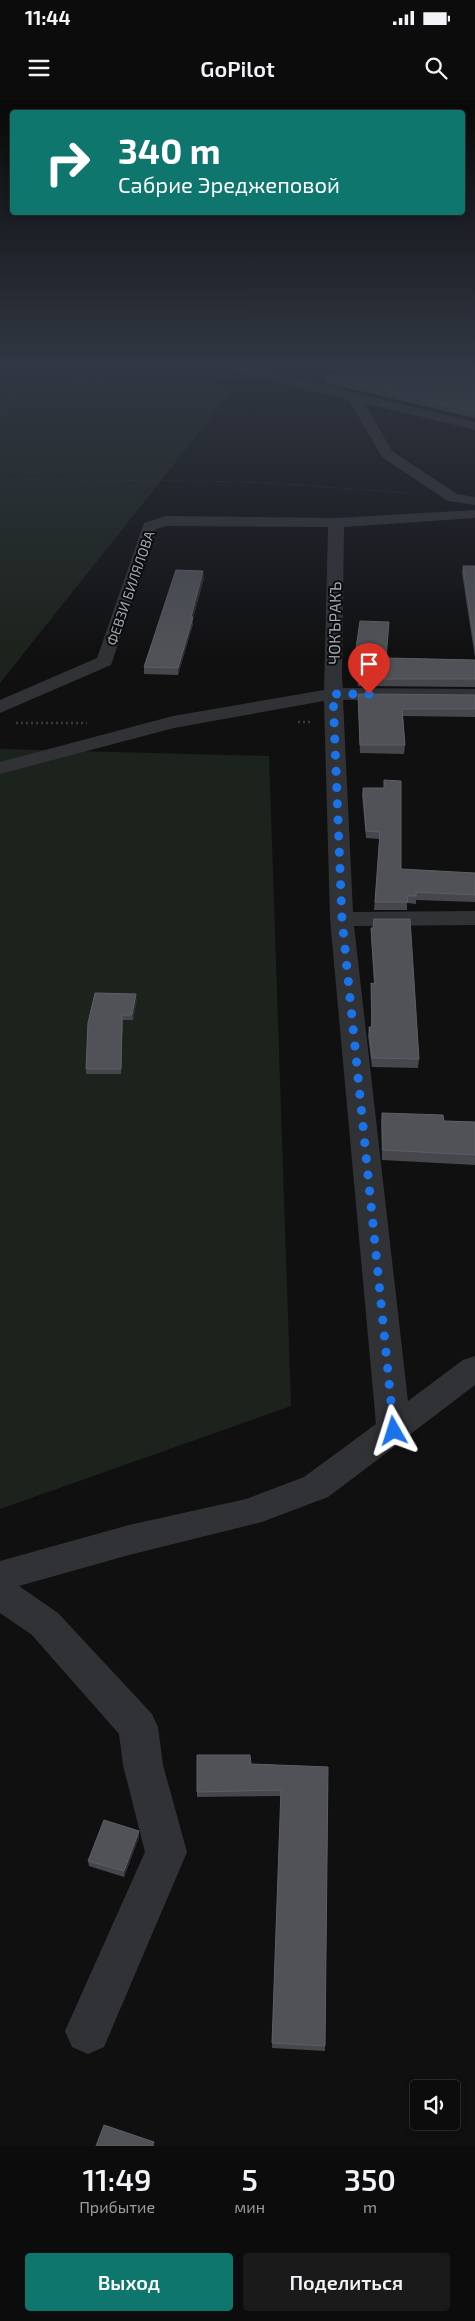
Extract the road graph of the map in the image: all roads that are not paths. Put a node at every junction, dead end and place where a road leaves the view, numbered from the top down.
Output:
1 (404, 463) edge
2 (475, 501) edge
3 (475, 514) edge
4 (336, 523) junction
5 (333, 694) junction
6 (475, 695) edge
7 (0, 707) edge
8 (0, 768) edge
9 (475, 918) edge
10 (342, 919) junction
11 (475, 1368) edge
12 (394, 1431) junction
13 (0, 1576) edge
14 (0, 1593) edge
15 (88, 2031) dead end

1 - 2 street
3 - 4 street
4 - 5 street, ЧОКЪРАКЪ
4 - 7 street, ФЕВЗИ БИЛЯЛОВА
5 - 6 street
5 - 8 street
5 - 10 street, ЧОКЪРАКЪ
9 - 10 street
10 - 12 street, ЧОКЪРАКЪ
11 - 12 street
12 - 13 street
14 - 15 street

